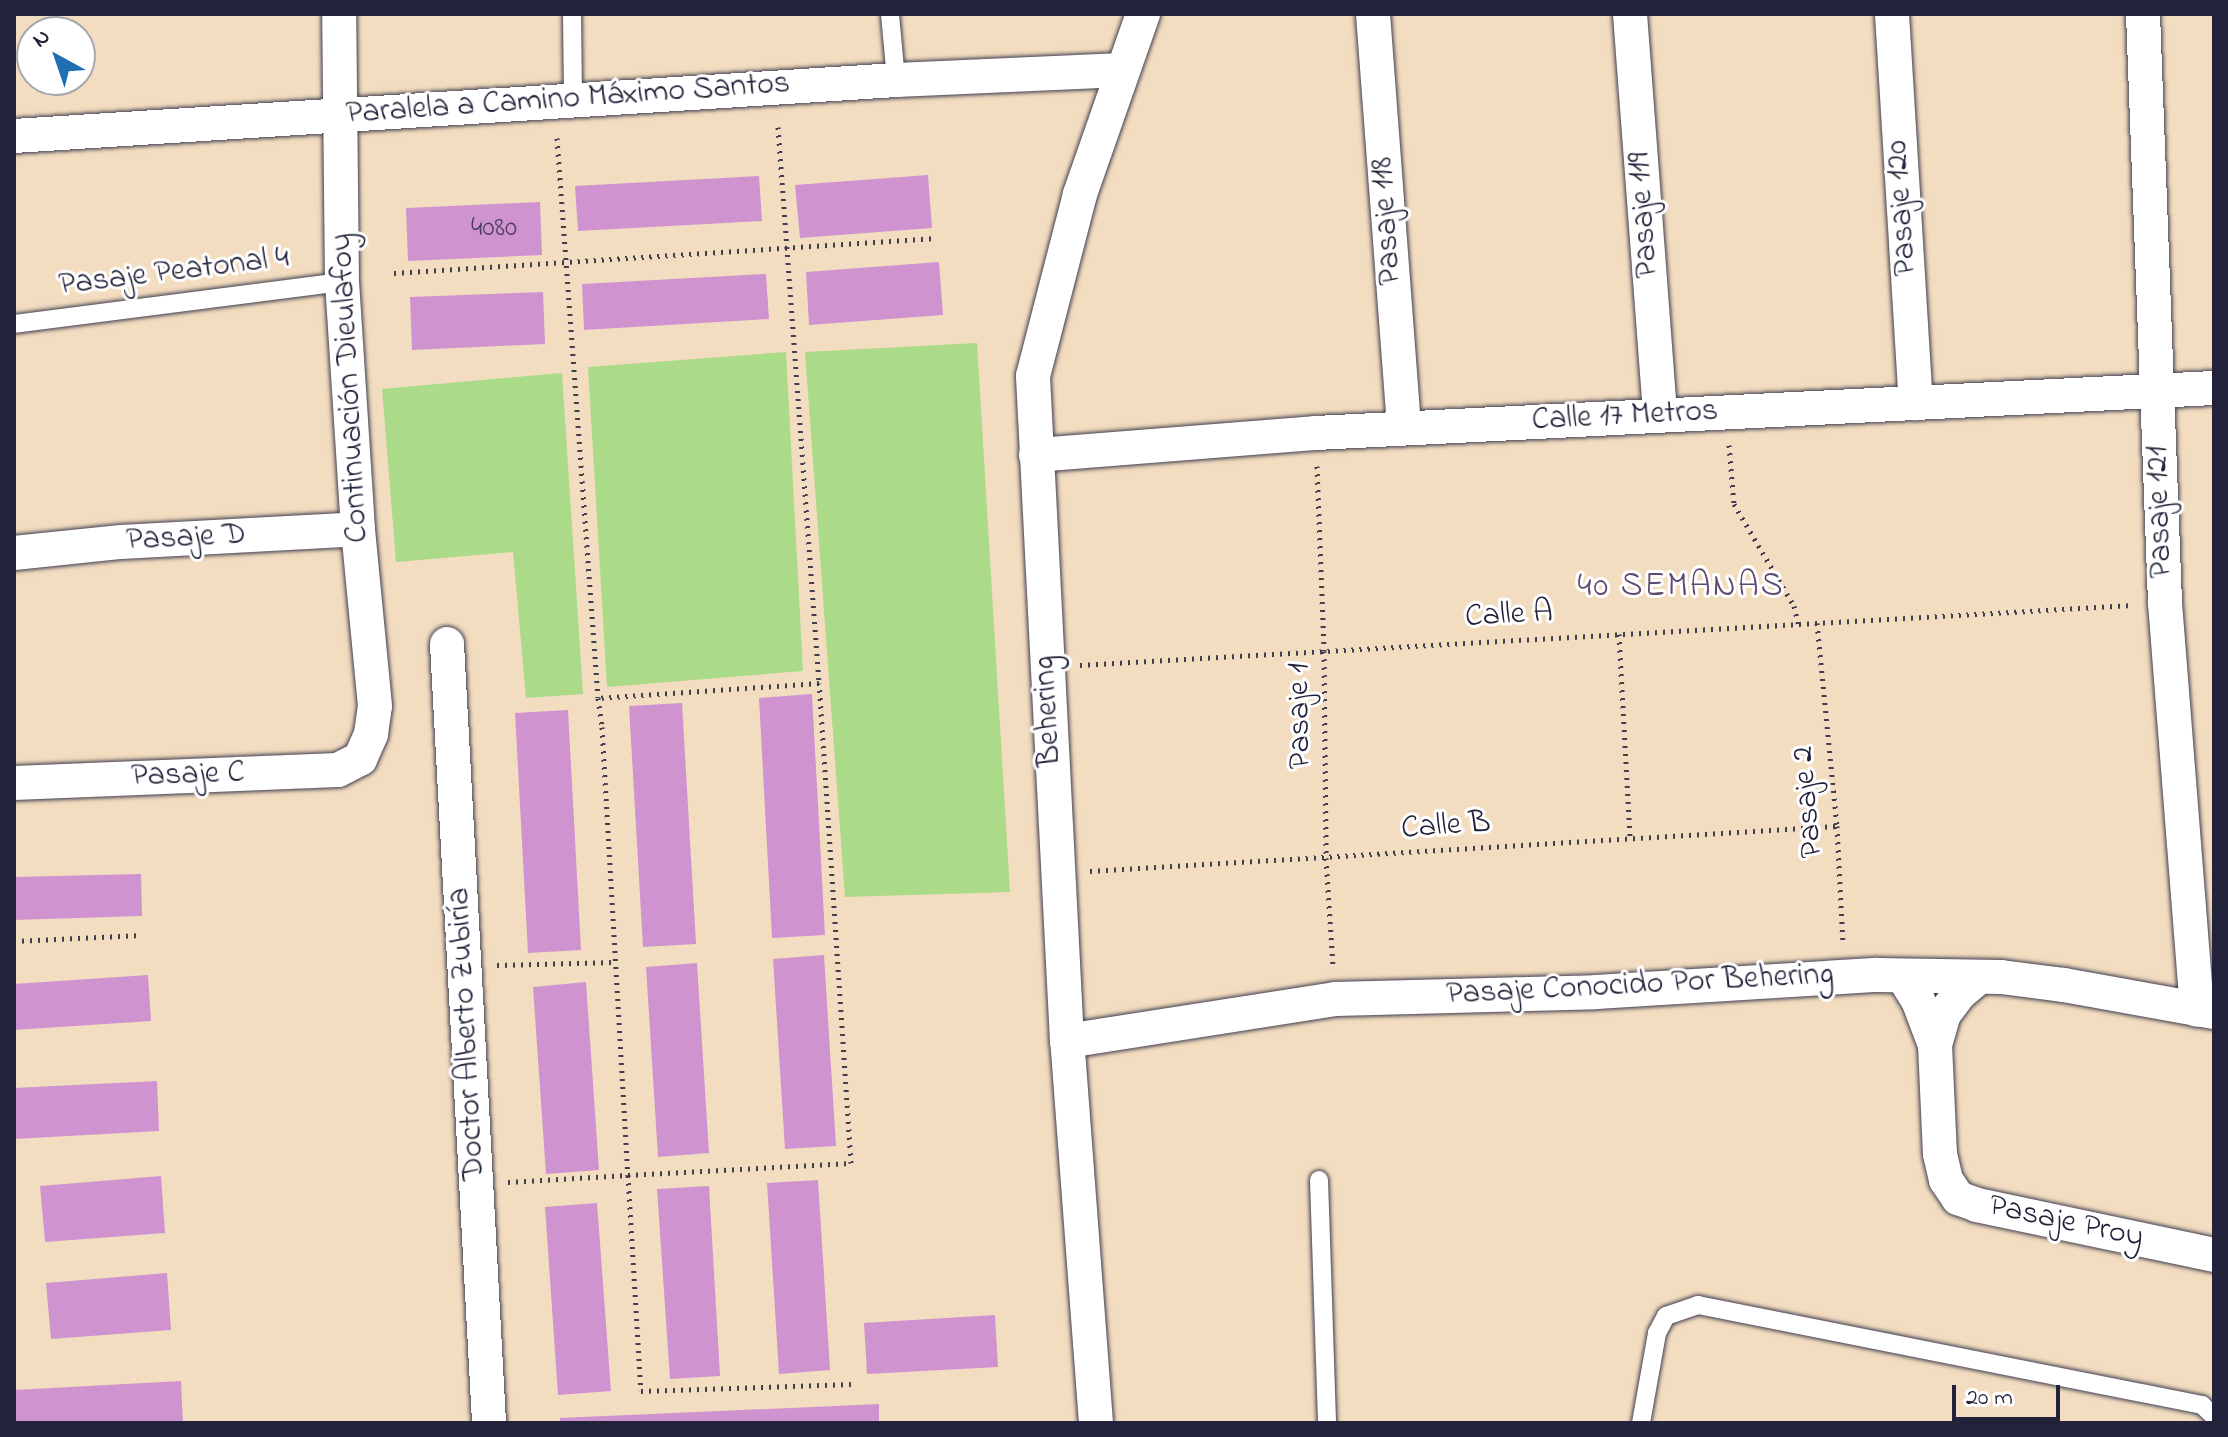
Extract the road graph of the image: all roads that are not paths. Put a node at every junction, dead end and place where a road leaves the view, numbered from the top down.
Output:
1 (339, 14) edge
2 (572, 14) edge
3 (890, 14) edge
4 (1143, 14) edge
5 (1373, 14) edge
6 (1630, 14) edge
7 (1892, 14) edge
8 (2143, 14) edge
9 (1123, 70) junction
10 (896, 80) junction
11 (573, 100) junction
12 (340, 115) junction
13 (14, 136) edge
14 (342, 282) junction
15 (14, 324) edge
16 (2214, 388) edge
17 (2159, 391) junction
18 (1916, 403) junction
19 (1660, 416) junction
20 (1404, 428) junction
21 (1036, 455) junction
22 (358, 529) junction
23 (14, 553) edge
24 (447, 644) dead end
25 (360, 759) joint
26 (14, 783) edge
27 (1979, 977) junction
28 (1904, 978) junction
29 (2206, 1011) edge
30 (1067, 1041) junction
31 (1935, 1045) junction
32 (1319, 1180) dead end
33 (2214, 1255) edge
34 (2214, 1416) edge
35 (489, 1423) edge
36 (1096, 1423) edge
37 (1327, 1423) edge
38 (1641, 1423) edge

1 - 12 street, Continuación Dieulafoy
2 - 11 lane
3 - 10 lane
4 - 9 street, Behering
5 - 20 street, Pasaje 118
6 - 19 street, Pasaje 119
7 - 18 street, Pasaje 120
8 - 17 street, Pasaje 121
9 - 10 street, Paralela a Camino Máximo Santos
9 - 21 street, Behering
10 - 11 street, Paralela a Camino Máximo Santos
11 - 12 street, Paralela a Camino Máximo Santos
12 - 13 street, Paralela a Camino Máximo Santos
12 - 14 street, Continuación Dieulafoy
14 - 15 lane, Pasaje Peatonal 4
14 - 22 street, Continuación Dieulafoy
16 - 17 street, Calle 17 Metros
17 - 18 street, Calle 17 Metros
17 - 29 street, Pasaje 121
18 - 19 street, Calle 17 Metros
19 - 20 street, Calle 17 Metros
20 - 21 street, Calle 17 Metros
21 - 30 street, Behering
22 - 23 street, Pasaje D
22 - 25 street, Continuación Dieulafoy
24 - 35 street, Doctor Alberto Zubiría
25 - 26 street, Pasaje C
27 - 28 street, Pasaje Conocido Por Behering
27 - 29 street, Pasaje Conocido Por Behering
27 - 31 street
28 - 30 street, Pasaje Conocido Por Behering
28 - 31 street, Pasaje Proy
30 - 36 street, Behering
31 - 33 street, Pasaje Proy
32 - 37 lane
34 - 38 lane

